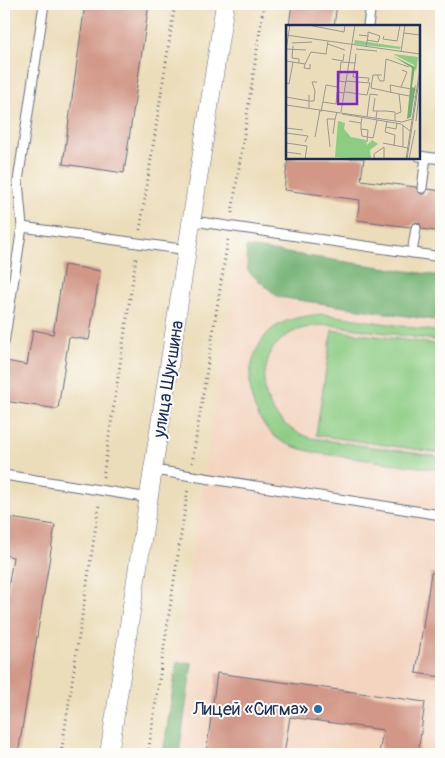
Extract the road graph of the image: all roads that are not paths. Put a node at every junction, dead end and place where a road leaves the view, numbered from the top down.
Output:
1 (44, 4) edge
2 (225, 4) edge
3 (371, 4) edge
4 (368, 25) edge
5 (423, 156) edge
6 (441, 159) edge
7 (422, 188) dead end
8 (193, 221) junction
9 (22, 227) junction
10 (416, 228) dead end
11 (188, 250) junction
12 (412, 253) junction
13 (441, 257) edge
14 (4, 343) edge
15 (154, 470) junction
16 (4, 475) edge
17 (150, 498) junction
18 (441, 515) edge
19 (109, 754) edge

1 - 9 lane
2 - 8 street, улица Шукшина
3 - 4 lane
5 - 6 lane
5 - 7 lane
8 - 11 street, улица Шукшина
8 - 12 lane
9 - 11 lane
9 - 14 lane
10 - 12 lane
11 - 15 street, улица Шукшина
12 - 13 lane
15 - 17 street, улица Шукшина
15 - 18 lane
16 - 17 lane
17 - 19 street, улица Шукшина

